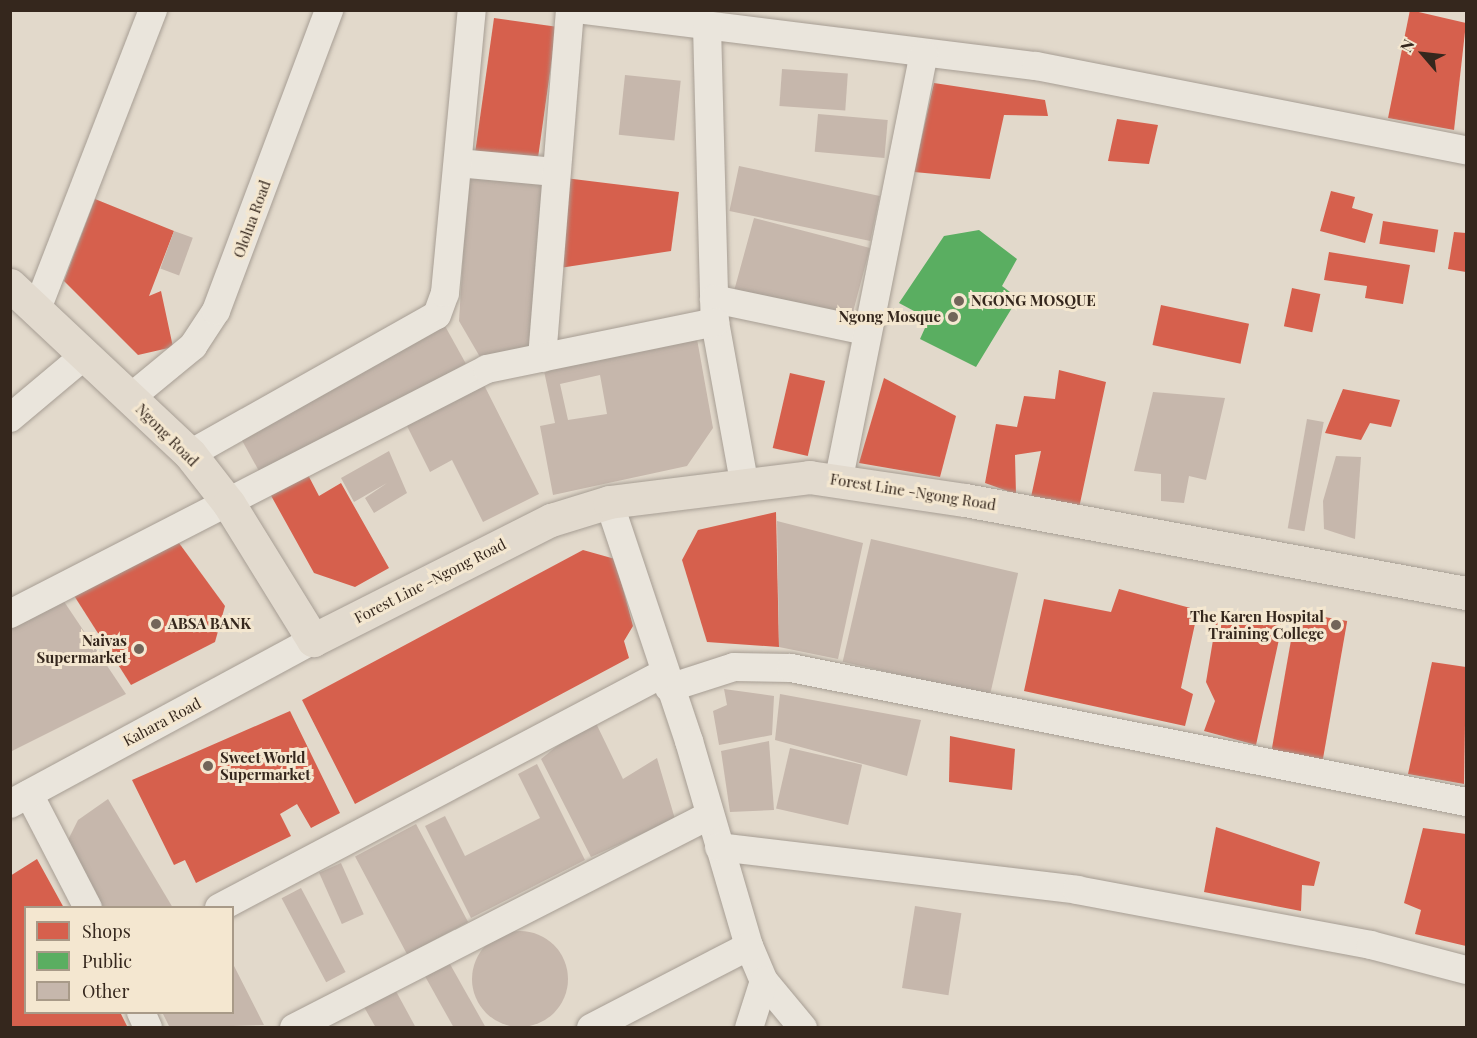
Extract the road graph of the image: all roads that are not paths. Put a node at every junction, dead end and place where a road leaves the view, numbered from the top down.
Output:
1 (153, 10) edge
2 (329, 10) edge
3 (472, 10) edge
4 (570, 10) edge
5 (585, 10) edge
6 (707, 26) junction
7 (924, 54) junction
8 (1467, 150) edge
9 (458, 163) junction
10 (555, 172) junction
11 (10, 285) edge
12 (37, 309) junction
13 (714, 311) junction
14 (866, 331) junction
15 (85, 355) junction
16 (543, 358) junction
17 (130, 398) junction
18 (10, 418) edge
19 (190, 454) junction
20 (839, 478) junction
21 (744, 482) junction
22 (609, 501) junction
23 (229, 504) junction
24 (1467, 593) edge
25 (10, 614) edge
26 (314, 640) junction
27 (666, 680) junction
28 (20, 799) edge
29 (1467, 802) edge
30 (710, 815) junction
31 (719, 848) junction
32 (87, 906) edge
33 (223, 906) edge
34 (749, 946) junction
35 (1467, 970) edge
36 (764, 981) junction
37 (142, 1014) edge
38 (148, 1028) edge
39 (294, 1028) edge
40 (591, 1028) edge
41 (749, 1028) edge
42 (803, 1028) edge

1 - 12 street
2 - 17 street, Ololua Road
3 - 9 street
4 - 10 street
5 - 6 street
6 - 7 street
6 - 13 street
7 - 8 street
7 - 14 street
9 - 10 street
9 - 19 street
10 - 16 street
11 - 12 main road, Ngong Road
12 - 15 main road, Ngong Road
13 - 14 street
13 - 16 street
13 - 21 street
14 - 20 street
15 - 17 main road, Ngong Road
15 - 18 street
16 - 23 street
17 - 19 main road, Ngong Road
19 - 23 main road, Ngong Road
20 - 21 main road, Forest Line -Ngong Road
20 - 24 main road, Forest Line -Ngong Road
21 - 22 main road, Forest Line -Ngong Road
22 - 26 main road, Forest Line -Ngong Road
22 - 27 street
23 - 25 street
23 - 26 main road, Ngong Road
26 - 28 street, Kahara Road
27 - 29 street
27 - 30 street
27 - 33 street
28 - 32 street
30 - 31 street
30 - 39 street
31 - 34 street
31 - 35 street
34 - 36 street
34 - 40 street
36 - 41 street
36 - 42 street
37 - 38 street

